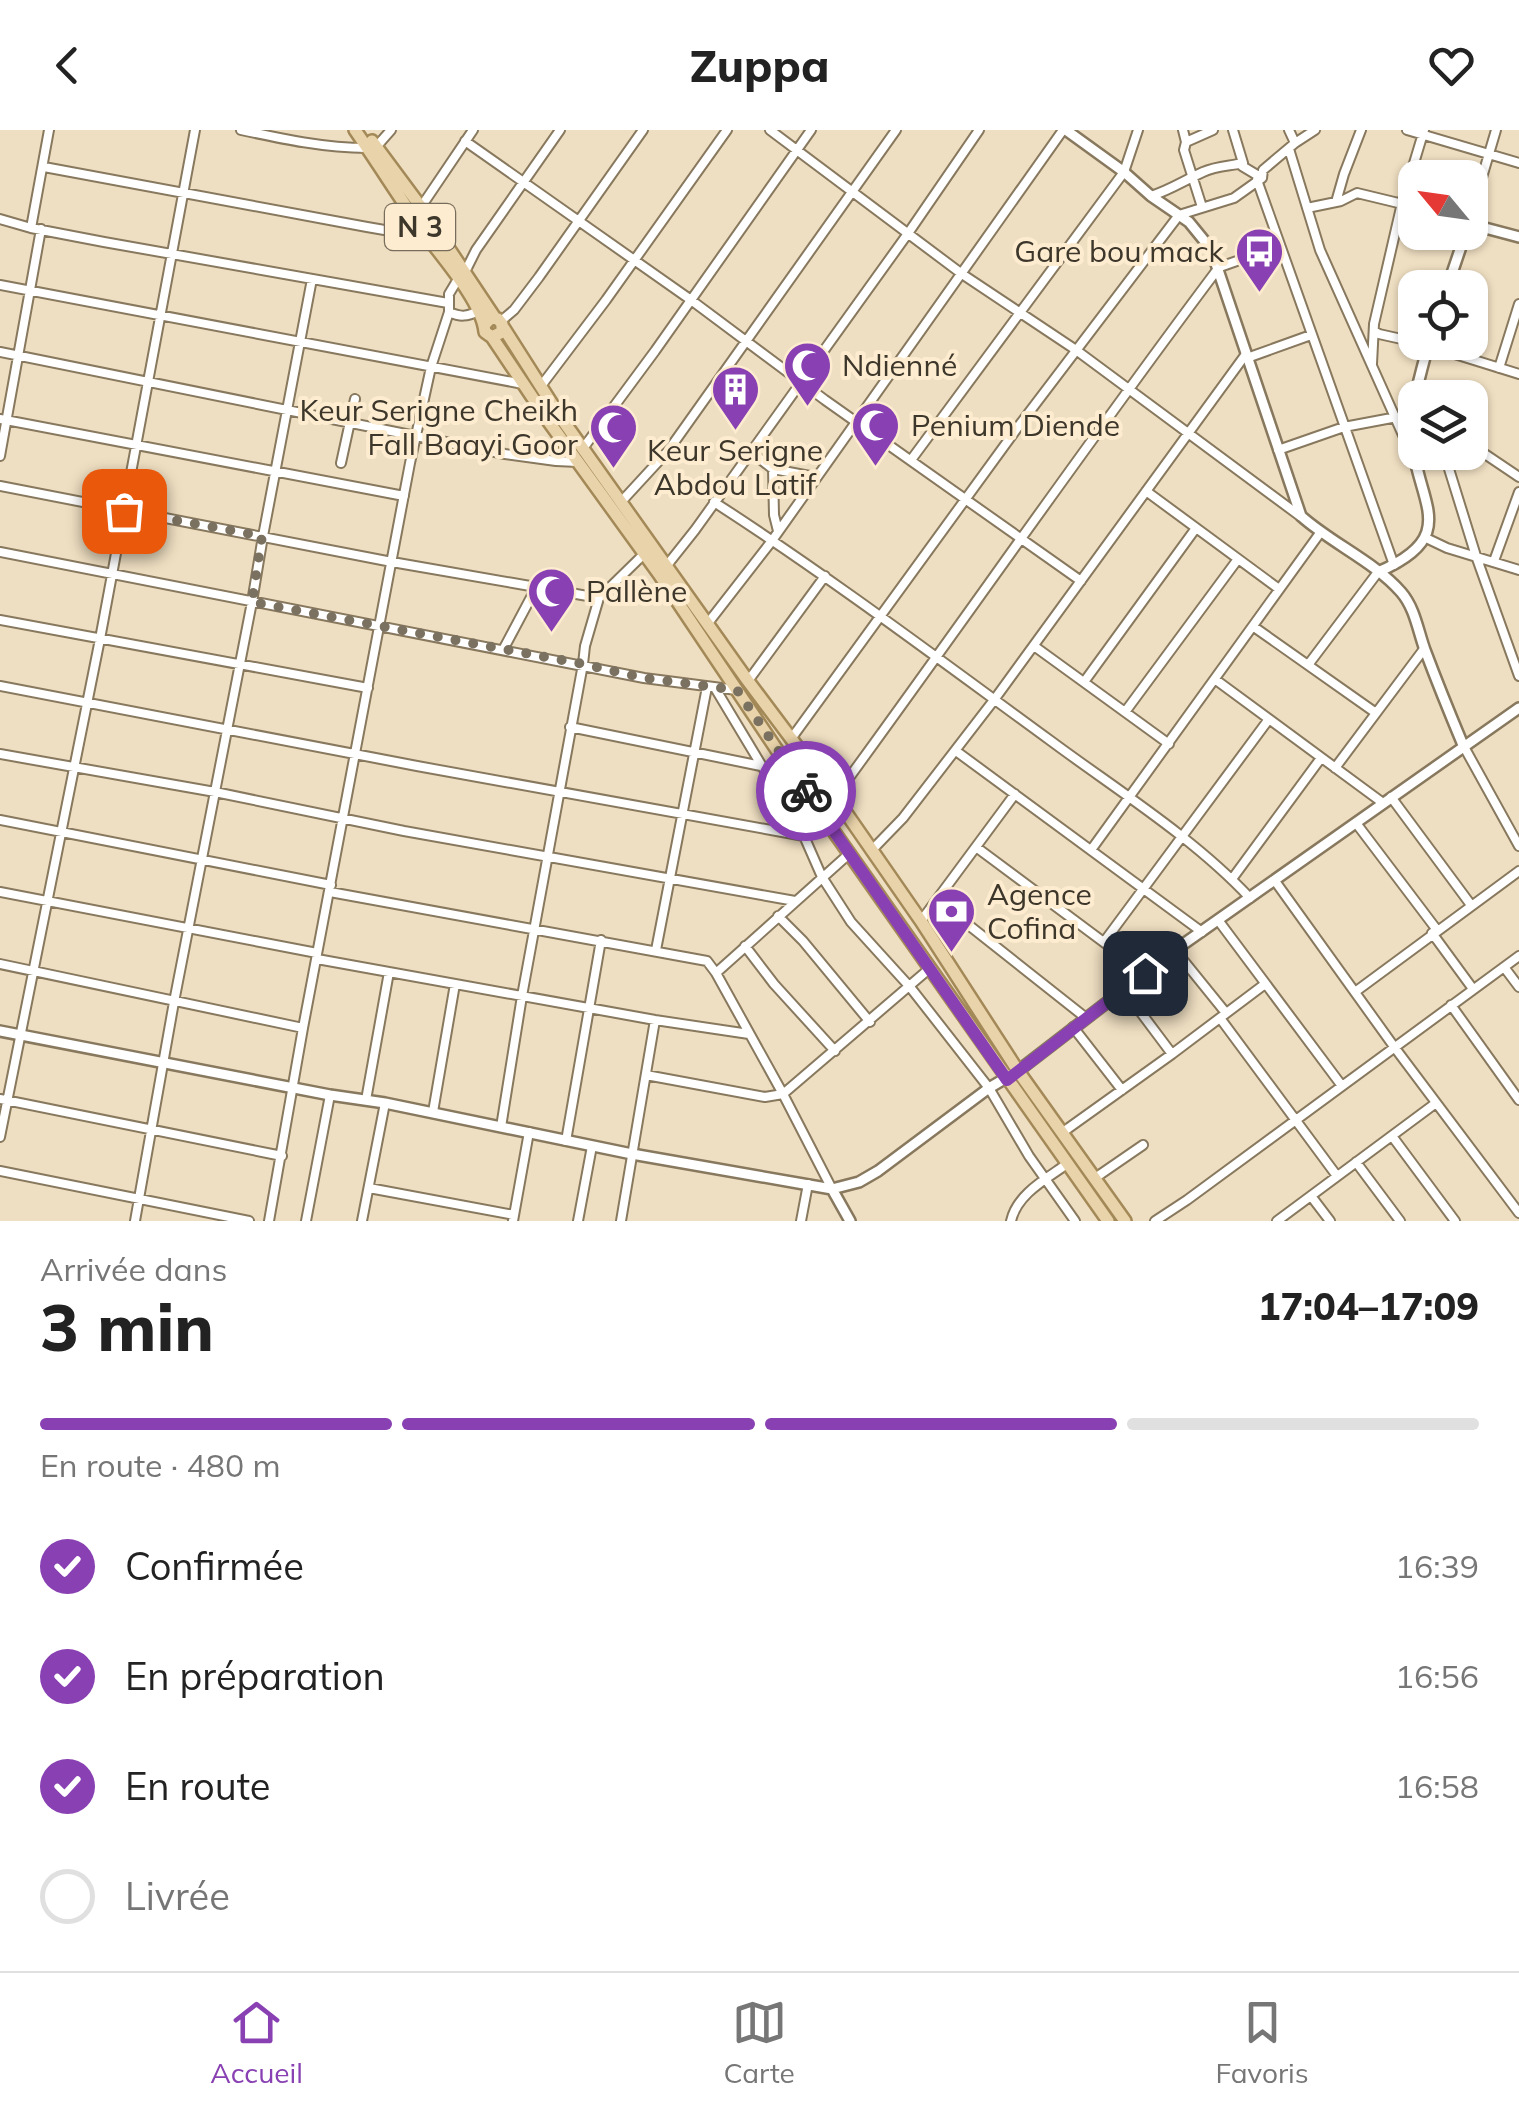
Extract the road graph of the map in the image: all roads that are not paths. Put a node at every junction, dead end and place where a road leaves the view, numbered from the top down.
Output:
1 (49, 130) edge
2 (195, 130) edge
3 (241, 130) edge
4 (355, 130) edge
5 (364, 130) edge
6 (391, 130) edge
7 (473, 130) edge
8 (560, 130) edge
9 (643, 130) edge
10 (727, 130) edge
11 (770, 130) edge
12 (812, 130) edge
13 (896, 130) edge
14 (979, 130) edge
15 (1065, 130) edge
16 (1138, 130) edge
17 (1183, 130) edge
18 (1213, 130) edge
19 (1233, 130) edge
20 (1289, 130) edge
21 (1314, 130) edge
22 (1360, 130) edge
23 (1407, 130) edge
24 (1496, 130) edge
25 (1423, 132) edge
26 (466, 141) junction
27 (1186, 142) junction
28 (1292, 146) junction
29 (372, 147) junction
30 (797, 150) junction
31 (1489, 154) junction
32 (1415, 160) edge
33 (1487, 160) edge
34 (1243, 163) junction
35 (1519, 163) edge
36 (44, 166) junction
37 (1124, 172) junction
38 (1192, 178) junction
39 (1259, 179) junction
40 (524, 181) junction
41 (183, 191) junction
42 (854, 191) junction
43 (1151, 196) junction
44 (1336, 202) junction
45 (1398, 202) edge
46 (1202, 207) junction
47 (421, 208) junction
48 (1307, 208) junction
49 (1179, 215) junction
50 (0, 219) edge
51 (579, 220) junction
52 (1398, 221) edge
53 (1488, 227) edge
54 (36, 229) junction
55 (422, 231) junction
56 (909, 232) junction
57 (1519, 237) edge
58 (1279, 246) junction
59 (171, 254) junction
60 (635, 260) junction
61 (1217, 269) junction
62 (962, 274) junction
63 (462, 275) junction
64 (312, 278) junction
65 (0, 285) edge
66 (30, 291) junction
67 (690, 300) junction
68 (1519, 304) edge
69 (448, 307) junction
70 (478, 310) junction
71 (1019, 313) junction
72 (160, 316) junction
73 (496, 322) junction
74 (1374, 331) junction
75 (1311, 335) junction
76 (1398, 338) edge
77 (746, 340) junction
78 (300, 343) junction
79 (1076, 350) junction
80 (0, 352) edge
81 (18, 355) junction
82 (1246, 356) junction
83 (1476, 360) edge
84 (431, 366) junction
85 (1372, 366) junction
86 (1499, 368) junction
87 (1519, 374) edge
88 (148, 380) junction
89 (800, 381) junction
90 (523, 384) junction
91 (541, 386) junction
92 (1128, 388) junction
93 (355, 399) dead end
94 (288, 411) junction
95 (1397, 418) joint
96 (3, 419) edge
97 (856, 421) junction
98 (348, 422) junction
99 (1344, 427) junction
100 (1189, 432) junction
101 (417, 435) junction
102 (135, 444) junction
103 (584, 446) junction
104 (1278, 450) junction
105 (751, 452) junction
106 (0, 456) edge
107 (1488, 456) edge
108 (910, 460) junction
109 (578, 462) junction
110 (341, 463) dead end
111 (773, 469) junction
112 (1419, 470) edge
113 (1449, 470) edge
114 (275, 472) junction
115 (1519, 477) edge
116 (815, 478) junction
117 (0, 486) edge
118 (1146, 491) junction
119 (1519, 492) edge
120 (404, 496) junction
121 (966, 499) junction
122 (621, 502) junction
123 (714, 502) junction
124 (124, 511) junction
125 (1301, 516) junction
126 (1196, 528) junction
127 (778, 531) junction
128 (1320, 533) junction
129 (262, 536) junction
130 (1426, 538) junction
131 (1023, 539) junction
132 (771, 542) junction
133 (0, 552) edge
134 (644, 553) junction
135 (1476, 556) junction
136 (1238, 559) junction
137 (1494, 561) junction
138 (392, 562) junction
139 (1394, 565) junction
140 (663, 569) junction
141 (1519, 570) edge
142 (1378, 572) junction
143 (112, 575) junction
144 (825, 576) junction
145 (1080, 581) junction
146 (537, 586) junction
147 (1279, 590) junction
148 (599, 598) junction
149 (252, 602) junction
150 (880, 618) junction
151 (0, 620) edge
152 (708, 623) junction
153 (380, 626) junction
154 (1254, 627) junction
155 (100, 638) junction
156 (1034, 646) junction
157 (1424, 649) junction
158 (504, 650) junction
159 (936, 658) junction
160 (240, 664) junction
161 (583, 664) junction
162 (1308, 665) junction
163 (1519, 676) edge
164 (1216, 680) junction
165 (748, 681) junction
166 (1084, 682) junction
167 (0, 686) edge
168 (711, 687) junction
169 (368, 688) junction
170 (737, 690) junction
171 (994, 700) junction
172 (87, 701) junction
173 (1519, 708) edge
174 (1125, 712) junction
175 (1376, 712) junction
176 (1269, 719) junction
177 (570, 727) junction
178 (227, 730) junction
179 (792, 740) junction
180 (1169, 744) junction
181 (1463, 745) junction
182 (956, 751) junction
183 (693, 752) junction
184 (0, 754) edge
185 (356, 754) junction
186 (1321, 758) junction
187 (74, 766) junction
188 (763, 766) junction
189 (1336, 768) junction
190 (559, 791) junction
191 (215, 792) junction
192 (1015, 794) junction
193 (835, 797) junction
194 (1129, 799) junction
195 (1387, 800) junction
196 (821, 810) junction
197 (682, 814) junction
198 (344, 819) junction
199 (0, 820) edge
200 (1356, 822) junction
201 (62, 831) junction
202 (802, 832) junction
203 (1182, 838) junction
204 (1519, 846) edge
205 (976, 847) junction
206 (871, 850) junction
207 (1091, 850) junction
208 (850, 854) junction
209 (549, 856) junction
210 (202, 860) junction
211 (1519, 871) edge
212 (822, 877) junction
213 (1232, 878) junction
214 (669, 879) junction
215 (1274, 881) junction
216 (331, 888) junction
217 (1143, 889) junction
218 (0, 892) edge
219 (1250, 898) junction
220 (937, 900) junction
221 (49, 901) junction
222 (795, 902) junction
223 (1471, 905) junction
224 (778, 916) junction
225 (1218, 920) junction
226 (921, 921) junction
227 (189, 928) junction
228 (534, 931) junction
229 (1202, 932) junction
230 (1434, 932) junction
231 (602, 940) junction
232 (1104, 942) junction
233 (744, 946) junction
234 (656, 950) junction
235 (1175, 950) junction
236 (317, 956) junction
237 (1519, 956) edge
238 (0, 964) edge
239 (1504, 967) junction
240 (930, 968) junction
241 (35, 971) junction
242 (389, 972) junction
243 (716, 973) junction
244 (1145, 973) junction
245 (455, 984) junction
246 (1264, 984) junction
247 (910, 987) junction
248 (1519, 987) edge
249 (1473, 989) junction
250 (1124, 990) junction
251 (1355, 992) junction
252 (522, 996) junction
253 (174, 1002) junction
254 (1452, 1005) junction
255 (590, 1008) junction
256 (1223, 1016) junction
257 (1086, 1018) junction
258 (655, 1020) junction
259 (870, 1022) junction
260 (1073, 1027) junction
261 (303, 1028) junction
262 (0, 1031) edge
263 (748, 1034) junction
264 (21, 1035) junction
265 (1395, 1048) junction
266 (835, 1050) junction
267 (1172, 1054) junction
268 (164, 1062) junction
269 (1018, 1071) junction
270 (646, 1075) junction
271 (1007, 1080) junction
272 (1342, 1086) junction
273 (292, 1088) junction
274 (988, 1088) junction
275 (1122, 1090) junction
276 (784, 1094) junction
277 (330, 1095) junction
278 (4, 1100) edge
279 (366, 1100) junction
280 (1519, 1100) edge
281 (385, 1103) junction
282 (1436, 1103) junction
283 (433, 1112) junction
284 (1296, 1120) junction
285 (501, 1126) junction
286 (152, 1130) junction
287 (529, 1132) junction
288 (1062, 1132) junction
289 (1392, 1136) junction
290 (0, 1137) edge
291 (566, 1140) junction
292 (1143, 1145) dead end
293 (592, 1146) junction
294 (632, 1154) junction
295 (282, 1156) junction
296 (1356, 1162) junction
297 (1067, 1164) junction
298 (0, 1171) edge
299 (1337, 1176) junction
300 (1096, 1178) junction
301 (1046, 1179) junction
302 (808, 1184) junction
303 (369, 1188) junction
304 (832, 1190) junction
305 (1312, 1196) junction
306 (139, 1200) junction
307 (1519, 1213) edge
308 (514, 1218) edge
309 (134, 1221) edge
310 (249, 1221) edge
311 (269, 1221) edge
312 (306, 1221) edge
313 (362, 1221) edge
314 (578, 1221) edge
315 (621, 1221) edge
316 (802, 1221) edge
317 (850, 1221) edge
318 (1012, 1221) edge
319 (1075, 1221) edge
320 (1108, 1221) edge
321 (1126, 1221) edge
322 (1155, 1221) edge
323 (1278, 1221) edge
324 (1330, 1221) edge
325 (1400, 1221) edge
326 (1455, 1221) edge

1 - 36 street
2 - 41 street
3 - 29 street
4 - 29 main road, N 3
5 - 29 main road, N 3
6 - 29 street
7 - 26 street
8 - 40 street
9 - 51 street
10 - 60 street
11 - 30 street
12 - 30 street
13 - 42 street
14 - 56 street
15 - 37 street
15 - 62 street
16 - 37 street
17 - 27 street
18 - 27 street
19 - 34 street
20 - 28 street
21 - 28 street
22 - 44 street
23 - 25 street
24 - 31 street
25 - 31 street
25 - 32 street
26 - 40 street
26 - 47 street
27 - 38 street
28 - 39 street
28 - 48 street
29 - 47 main road, N 3
29 - 55 main road, N 3
30 - 42 street
30 - 67 street
31 - 33 street
31 - 35 street
34 - 38 street
34 - 39 street
36 - 41 street
36 - 54 street
37 - 43 street
37 - 71 street
38 - 43 street
38 - 46 street
39 - 46 street
39 - 58 street
40 - 51 street
40 - 63 street
41 - 55 street
41 - 59 street
42 - 56 street
42 - 77 street
43 - 49 street
44 - 45 street
44 - 48 street
46 - 49 street
47 - 63 main road, N 3
48 - 85 street
49 - 61 street
49 - 79 street
50 - 54 street
51 - 60 street
51 - 73 street
52 - 74 street
53 - 57 street
54 - 59 street
54 - 66 street
55 - 63 main road, N 3
56 - 62 street
56 - 89 street
58 - 61 street
58 - 75 street
59 - 64 street
59 - 72 street
60 - 67 street
60 - 91 street
61 - 82 street
61 - 92 street
62 - 71 street
62 - 97 street
63 - 69 street
63 - 70 main road, N 3
63 - 73 main road, N 3
64 - 69 street
64 - 78 street
65 - 66 street
66 - 72 street
66 - 81 street
67 - 77 street
67 - 103 street
68 - 86 street
69 - 70 street
69 - 84 street
70 - 73 main road, N 3
71 - 79 street
71 - 108 street
72 - 78 street
72 - 88 street
73 - 90 main road, N 3
73 - 91 main road, N 3
74 - 76 street
74 - 85 street
75 - 82 street
75 - 99 street
77 - 89 street
77 - 122 street
78 - 84 street
78 - 94 street
79 - 92 street
79 - 121 street
80 - 81 street
81 - 88 street
81 - 96 street
82 - 100 street
82 - 104 street
83 - 86 street
84 - 90 street
84 - 101 street
85 - 95 street
86 - 87 street
88 - 94 street
88 - 102 street
89 - 97 street
89 - 105 street
90 - 109 main road, N 3
91 - 103 main road, N 3
92 - 100 street
92 - 131 street
93 - 98 street
94 - 98 street
94 - 114 street
95 - 99 street
96 - 102 street
96 - 106 street
97 - 108 street
97 - 116 street
98 - 101 street
98 - 110 street
99 - 104 street
99 - 139 street
100 - 118 street
100 - 125 street
101 - 109 street
101 - 120 street
102 - 114 street
102 - 124 street
103 - 122 main road, N 3
104 - 125 street
105 - 111 street
105 - 123 street
107 - 115 street
108 - 121 street
109 - 134 main road, N 3
111 - 116 street
111 - 127 street
112 - 130 street
113 - 135 street
114 - 120 street
114 - 129 street
116 - 127 street
117 - 124 street
118 - 126 street
118 - 145 street
119 - 137 street
120 - 138 street
121 - 131 street
121 - 150 street
122 - 140 main road, N 3
123 - 132 street
123 - 140 street
124 - 129 street
124 - 143 street
125 - 128 street
126 - 136 street
126 - 166 street
127 - 132 street
128 - 142 street
128 - 147 street
129 - 138 street
129 - 149 street
130 - 135 street
130 - 139 street
131 - 145 street
131 - 159 street
132 - 144 street
132 - 152 street
133 - 143 street
134 - 140 main road, N 3
134 - 148 street
135 - 137 street
135 - 163 street
136 - 147 street
136 - 174 street
137 - 141 street
138 - 146 street
138 - 153 street
139 - 142 street
140 - 152 main road, N 3
140 - 170 main road, N 3
142 - 157 street
142 - 162 street
143 - 149 street
143 - 155 street
144 - 150 street
144 - 165 street
145 - 156 street
146 - 148 street
146 - 158 street
147 - 154 street
148 - 161 street
149 - 153 street
149 - 160 street
150 - 159 street
150 - 179 street
151 - 155 street
152 - 165 main road, N 3
153 - 158 street
153 - 169 street
154 - 162 street
154 - 164 street
155 - 160 street
155 - 172 street
156 - 166 street
156 - 171 street
157 - 175 street
157 - 181 street
158 - 161 street
159 - 171 street
159 - 193 street
160 - 169 street
160 - 178 street
161 - 168 street
161 - 177 street
162 - 175 street
164 - 176 street
164 - 180 street
165 - 179 main road, N 3
166 - 174 street
167 - 172 street
168 - 170 street
168 - 183 street
168 - 188 street
169 - 185 street
170 - 196 main road, N 3
171 - 182 street
171 - 194 street
172 - 178 street
172 - 187 street
173 - 181 street
174 - 180 street
175 - 189 street
176 - 186 street
176 - 203 street
177 - 183 street
177 - 190 street
178 - 185 street
178 - 191 street
179 - 193 main road, N 3
180 - 194 street
181 - 195 street
181 - 204 street
182 - 192 street
182 - 206 street
183 - 188 street
183 - 197 street
184 - 187 street
185 - 190 street
185 - 198 street
186 - 189 street
186 - 213 street
187 - 191 street
187 - 201 street
188 - 202 street
189 - 195 street
190 - 197 street
190 - 209 street
191 - 198 street
191 - 210 street
192 - 205 street
192 - 207 street
193 - 206 main road, N 3
194 - 203 street
194 - 207 street
195 - 200 street
195 - 223 street
196 - 202 street
196 - 208 main road, N 3
197 - 202 street
197 - 214 street
198 - 209 street
198 - 216 street
199 - 201 street
200 - 215 street
200 - 230 street
201 - 210 street
201 - 221 street
202 - 212 street
203 - 213 street
203 - 217 street
205 - 220 street
205 - 232 street
206 - 226 main road, N 3
207 - 217 street
208 - 212 street
208 - 240 main road, N 3
209 - 214 street
209 - 228 street
210 - 216 street
210 - 227 street
211 - 223 street
212 - 222 street
212 - 247 street
213 - 219 street
214 - 222 street
214 - 234 street
215 - 219 street
215 - 251 street
216 - 228 street
216 - 236 street
217 - 229 street
217 - 232 street
218 - 221 street
219 - 225 street
220 - 226 street
220 - 257 street
221 - 227 street
221 - 241 street
222 - 224 street
223 - 230 street
224 - 233 street
224 - 259 street
225 - 229 street
225 - 246 street
226 - 269 main road, N 3
227 - 236 street
227 - 253 street
228 - 231 street
228 - 252 street
229 - 235 street
230 - 249 street
230 - 251 street
231 - 234 street
231 - 255 street
232 - 244 street
233 - 243 street
233 - 266 street
234 - 243 street
235 - 244 street
235 - 256 street
236 - 242 street
236 - 261 street
237 - 239 street
238 - 241 street
239 - 248 street
239 - 249 street
240 - 247 street
240 - 271 main road, N 3
241 - 253 street
241 - 264 street
242 - 245 street
242 - 279 street
243 - 263 street
244 - 250 street
245 - 252 street
245 - 283 street
246 - 256 street
246 - 272 street
247 - 259 street
247 - 274 street
249 - 254 street
250 - 257 street
250 - 267 street
251 - 265 street
252 - 255 street
252 - 285 street
253 - 261 street
253 - 268 street
254 - 265 street
254 - 280 street
255 - 258 street
255 - 291 street
256 - 267 street
256 - 284 street
257 - 260 street
258 - 263 street
258 - 270 street
259 - 266 street
260 - 269 street
260 - 275 street
261 - 273 street
262 - 264 street
263 - 276 street
264 - 268 street
264 - 278 street
265 - 272 street
265 - 282 street
266 - 276 street
267 - 275 street
268 - 273 street
268 - 286 street
269 - 271 street
269 - 288 main road, N 3
270 - 276 street
270 - 294 street
271 - 274 street
271 - 297 main road, N 3
272 - 284 street
273 - 277 street
273 - 295 street
274 - 301 street
274 - 304 street
275 - 288 street
276 - 304 street
277 - 279 street
277 - 312 street
278 - 286 street
278 - 290 street
279 - 281 street
281 - 283 street
281 - 303 street
282 - 289 street
282 - 307 street
283 - 285 street
284 - 299 street
284 - 322 street
285 - 287 street
286 - 295 street
286 - 306 street
287 - 291 street
287 - 308 street
288 - 300 main road, N 3
289 - 296 street
289 - 326 street
291 - 293 street
292 - 300 street
293 - 294 street
293 - 314 street
294 - 302 street
294 - 315 street
295 - 311 street
296 - 299 street
296 - 325 street
297 - 301 street
297 - 320 main road, N 3
298 - 306 street
299 - 305 street
300 - 321 main road, N 3
301 - 318 street
301 - 319 street
302 - 304 street
302 - 316 street
303 - 308 street
303 - 313 street
304 - 317 street
305 - 323 street
305 - 324 street
306 - 309 street
306 - 310 street

